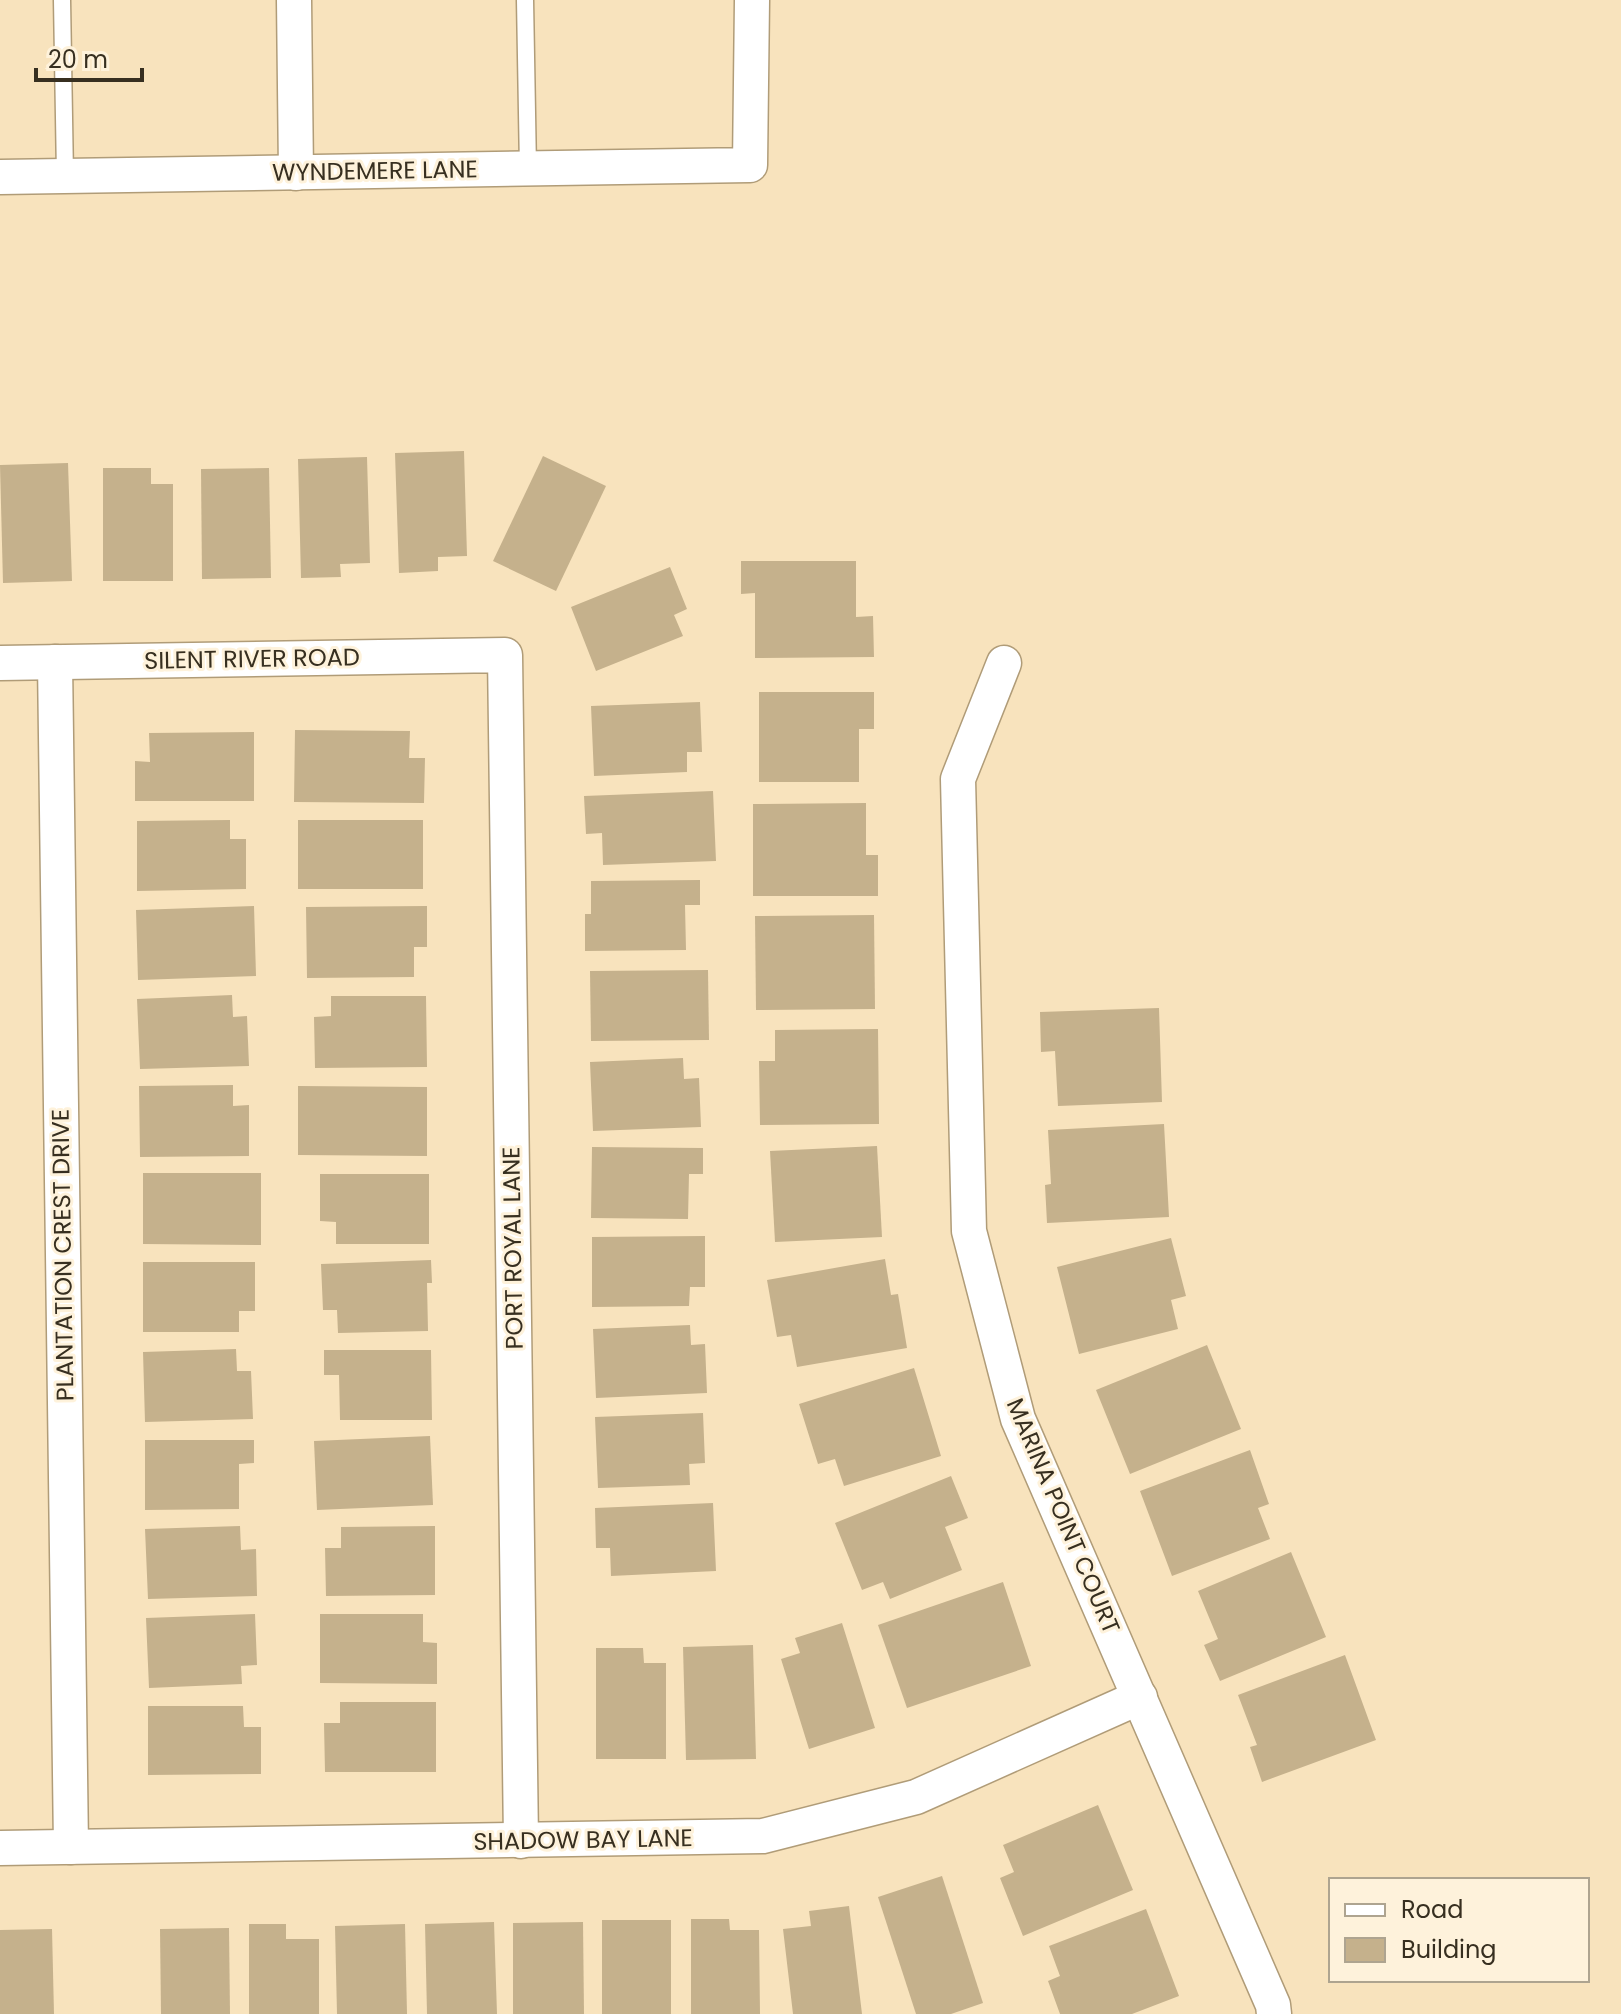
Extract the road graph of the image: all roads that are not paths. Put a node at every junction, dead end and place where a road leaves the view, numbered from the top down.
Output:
1 (62, 0) edge
2 (294, 0) edge
3 (525, 0) edge
4 (752, 0) edge
5 (528, 169) junction
6 (296, 173) junction
7 (65, 176) junction
8 (0, 177) edge
9 (505, 655) joint
10 (55, 662) junction
11 (0, 663) edge
12 (1004, 663) dead end
13 (1140, 1697) junction
14 (521, 1841) junction
15 (71, 1847) junction
16 (0, 1848) edge
17 (1274, 2014) edge

1 - 7 lane
2 - 6 street
3 - 5 lane
4 - 5 street, WYNDEMERE LANE
5 - 6 street, WYNDEMERE LANE
6 - 7 street, WYNDEMERE LANE
7 - 8 street, WYNDEMERE LANE
9 - 10 street, SILENT RIVER ROAD
9 - 14 street, PORT ROYAL LANE
10 - 11 street, SILENT RIVER ROAD
10 - 15 street, PLANTATION CREST DRIVE
12 - 13 street, MARINA POINT COURT
13 - 14 street, SHADOW BAY LANE
13 - 17 street, MARINA POINT COURT
14 - 15 street, SHADOW BAY LANE
15 - 16 street, SHADOW BAY LANE

